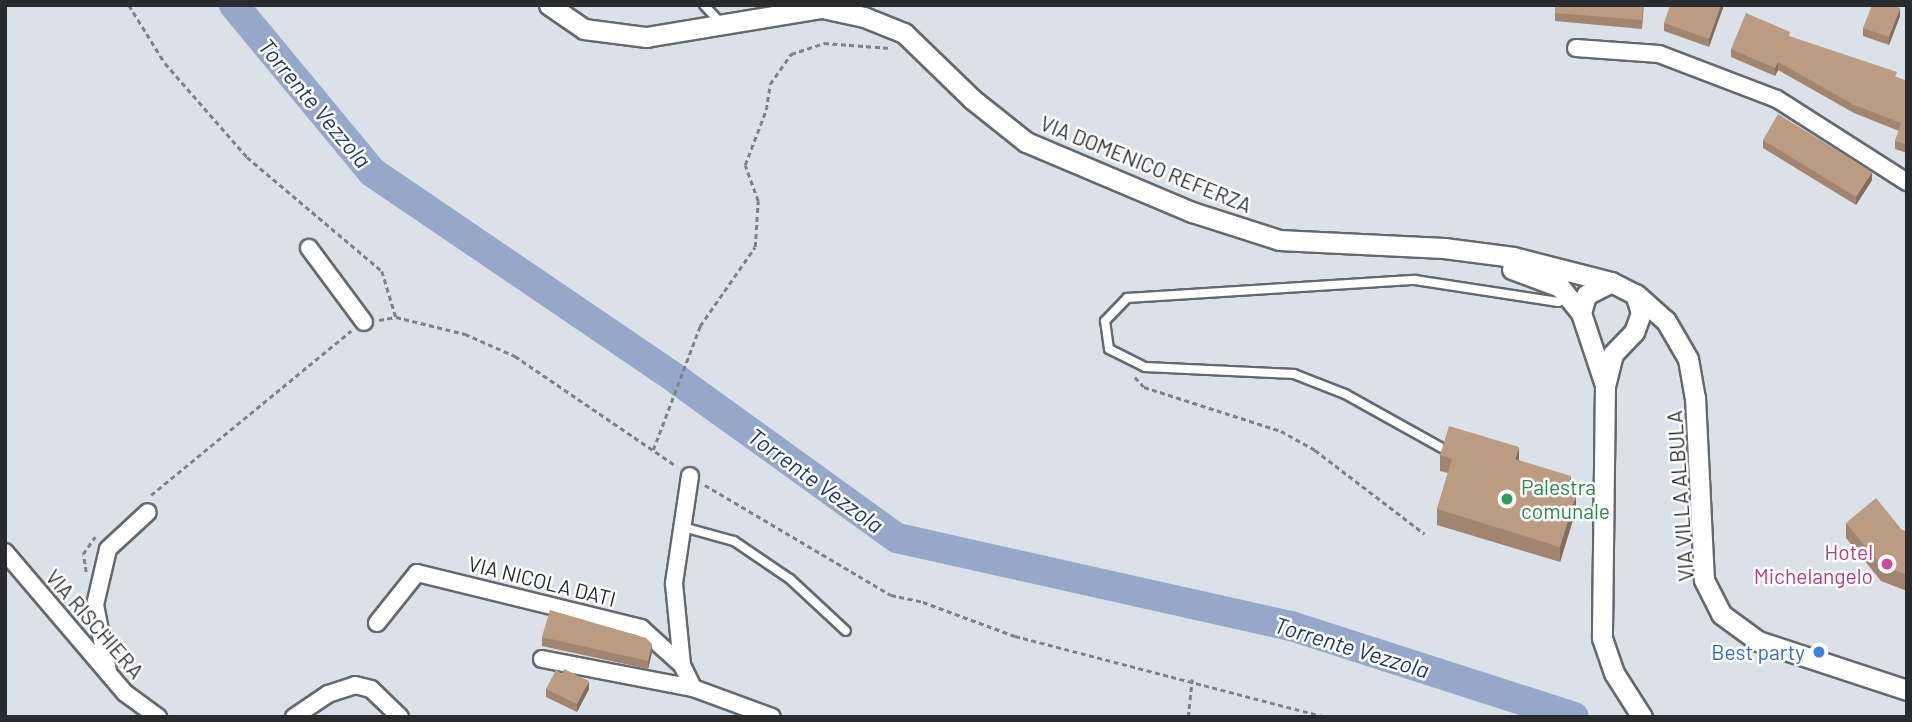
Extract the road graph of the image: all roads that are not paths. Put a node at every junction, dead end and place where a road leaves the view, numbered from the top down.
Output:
1 (549, 5) edge
2 (704, 5) edge
3 (722, 24) junction
4 (1576, 48) dead end
5 (1907, 182) edge
6 (309, 248) dead end
7 (1444, 248) junction
8 (1611, 282) junction
9 (1636, 295) junction
10 (1576, 306) junction
11 (364, 322) road end
12 (1588, 332) junction
13 (1630, 335) junction
14 (1677, 341) junction
15 (1605, 385) junction
16 (1442, 448) edge
17 (690, 476) road end
18 (148, 505) road end
19 (682, 527) junction
20 (5, 552) edge
21 (377, 623) dead end
22 (846, 631) dead end
23 (542, 659) dead end
24 (682, 666) junction
25 (108, 671) junction
26 (693, 688) junction
27 (1907, 690) edge
28 (158, 717) edge
29 (294, 717) edge
30 (400, 717) edge
31 (772, 717) edge
32 (1642, 717) edge

1 - 3 street, VIA DOMENICO REFERZA
2 - 3 lane
3 - 7 street, VIA DOMENICO REFERZA
4 - 5 street
6 - 11 street
7 - 8 street, VIA DOMENICO REFERZA
7 - 10 street, VIA DOMENICO REFERZA
8 - 9 street
8 - 10 street
9 - 13 street
9 - 14 street, VIA VILLA ALBULA
10 - 12 street
10 - 16 lane
12 - 13 street
12 - 15 street
13 - 14 street
13 - 15 street
14 - 27 street, VIA VILLA ALBULA
15 - 32 street
17 - 19 street
18 - 25 street
19 - 22 lane
19 - 24 street
20 - 25 street, VIA RISCHIERA
21 - 24 street, VIA NICOLA DATI
23 - 26 street
24 - 26 street, VIA NICOLA DATI
25 - 28 street, VIA RISCHIERA
26 - 31 street
29 - 30 street

